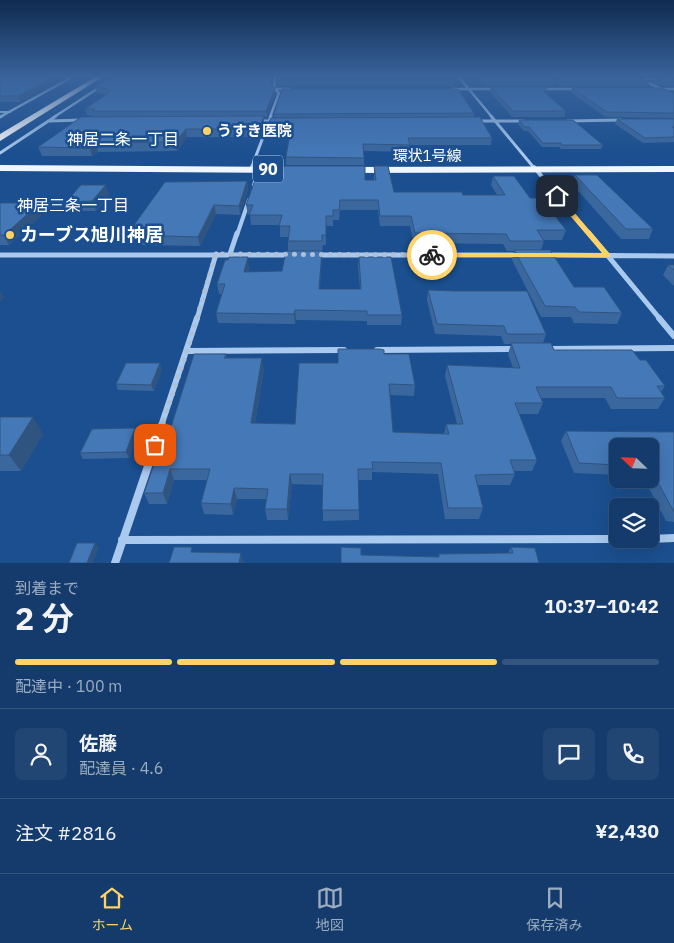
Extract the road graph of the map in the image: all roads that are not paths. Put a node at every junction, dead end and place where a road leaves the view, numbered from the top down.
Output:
1 (27, 102) edge
2 (44, 102) edge
3 (58, 102) edge
4 (78, 102) edge
5 (275, 102) edge
6 (480, 102) edge
7 (0, 112) edge
8 (10, 112) junction
9 (0, 117) edge
10 (81, 120) edge
11 (565, 120) edge
12 (624, 120) edge
13 (50, 121) junction
14 (249, 121) edge
15 (268, 121) junction
16 (278, 121) edge
17 (466, 121) edge
18 (496, 121) junction
19 (525, 121) edge
20 (0, 128) edge
21 (0, 138) edge
22 (0, 153) edge
23 (0, 168) edge
24 (674, 169) edge
25 (255, 170) junction
26 (309, 170) edge
27 (338, 170) edge
28 (536, 170) junction
29 (253, 188) edge
30 (250, 198) edge
31 (216, 254) junction
32 (230, 254) junction
33 (0, 255) edge
34 (300, 255) edge
35 (310, 255) edge
36 (528, 255) edge
37 (538, 255) edge
38 (608, 256) junction
39 (674, 256) edge
40 (674, 336) edge
41 (674, 348) edge
42 (525, 349) edge
43 (535, 349) edge
44 (356, 350) edge
45 (366, 350) edge
46 (187, 351) junction
47 (659, 538) edge
48 (674, 538) edge
49 (609, 539) edge
50 (122, 540) junction
51 (114, 563) edge

1 - 8 street
2 - 20 highway
3 - 21 highway
4 - 13 street
5 - 15 street
6 - 18 street
7 - 8 lane
8 - 9 street
10 - 13 street
11 - 12 street
13 - 22 street
14 - 15 street
15 - 16 street
15 - 25 street
17 - 18 street
18 - 19 street
18 - 28 street
23 - 25 main road, 90
24 - 28 main road, 環状1号線
25 - 26 main road, 90
25 - 29 street
27 - 28 main road, 環状1号線
28 - 38 street
30 - 32 street
31 - 32 street
31 - 33 street
31 - 46 street
32 - 34 street
35 - 36 street
37 - 38 street
38 - 39 street
38 - 40 street
41 - 43 street
42 - 45 street
44 - 46 street
46 - 50 street
47 - 48 street
49 - 50 street
50 - 51 street

